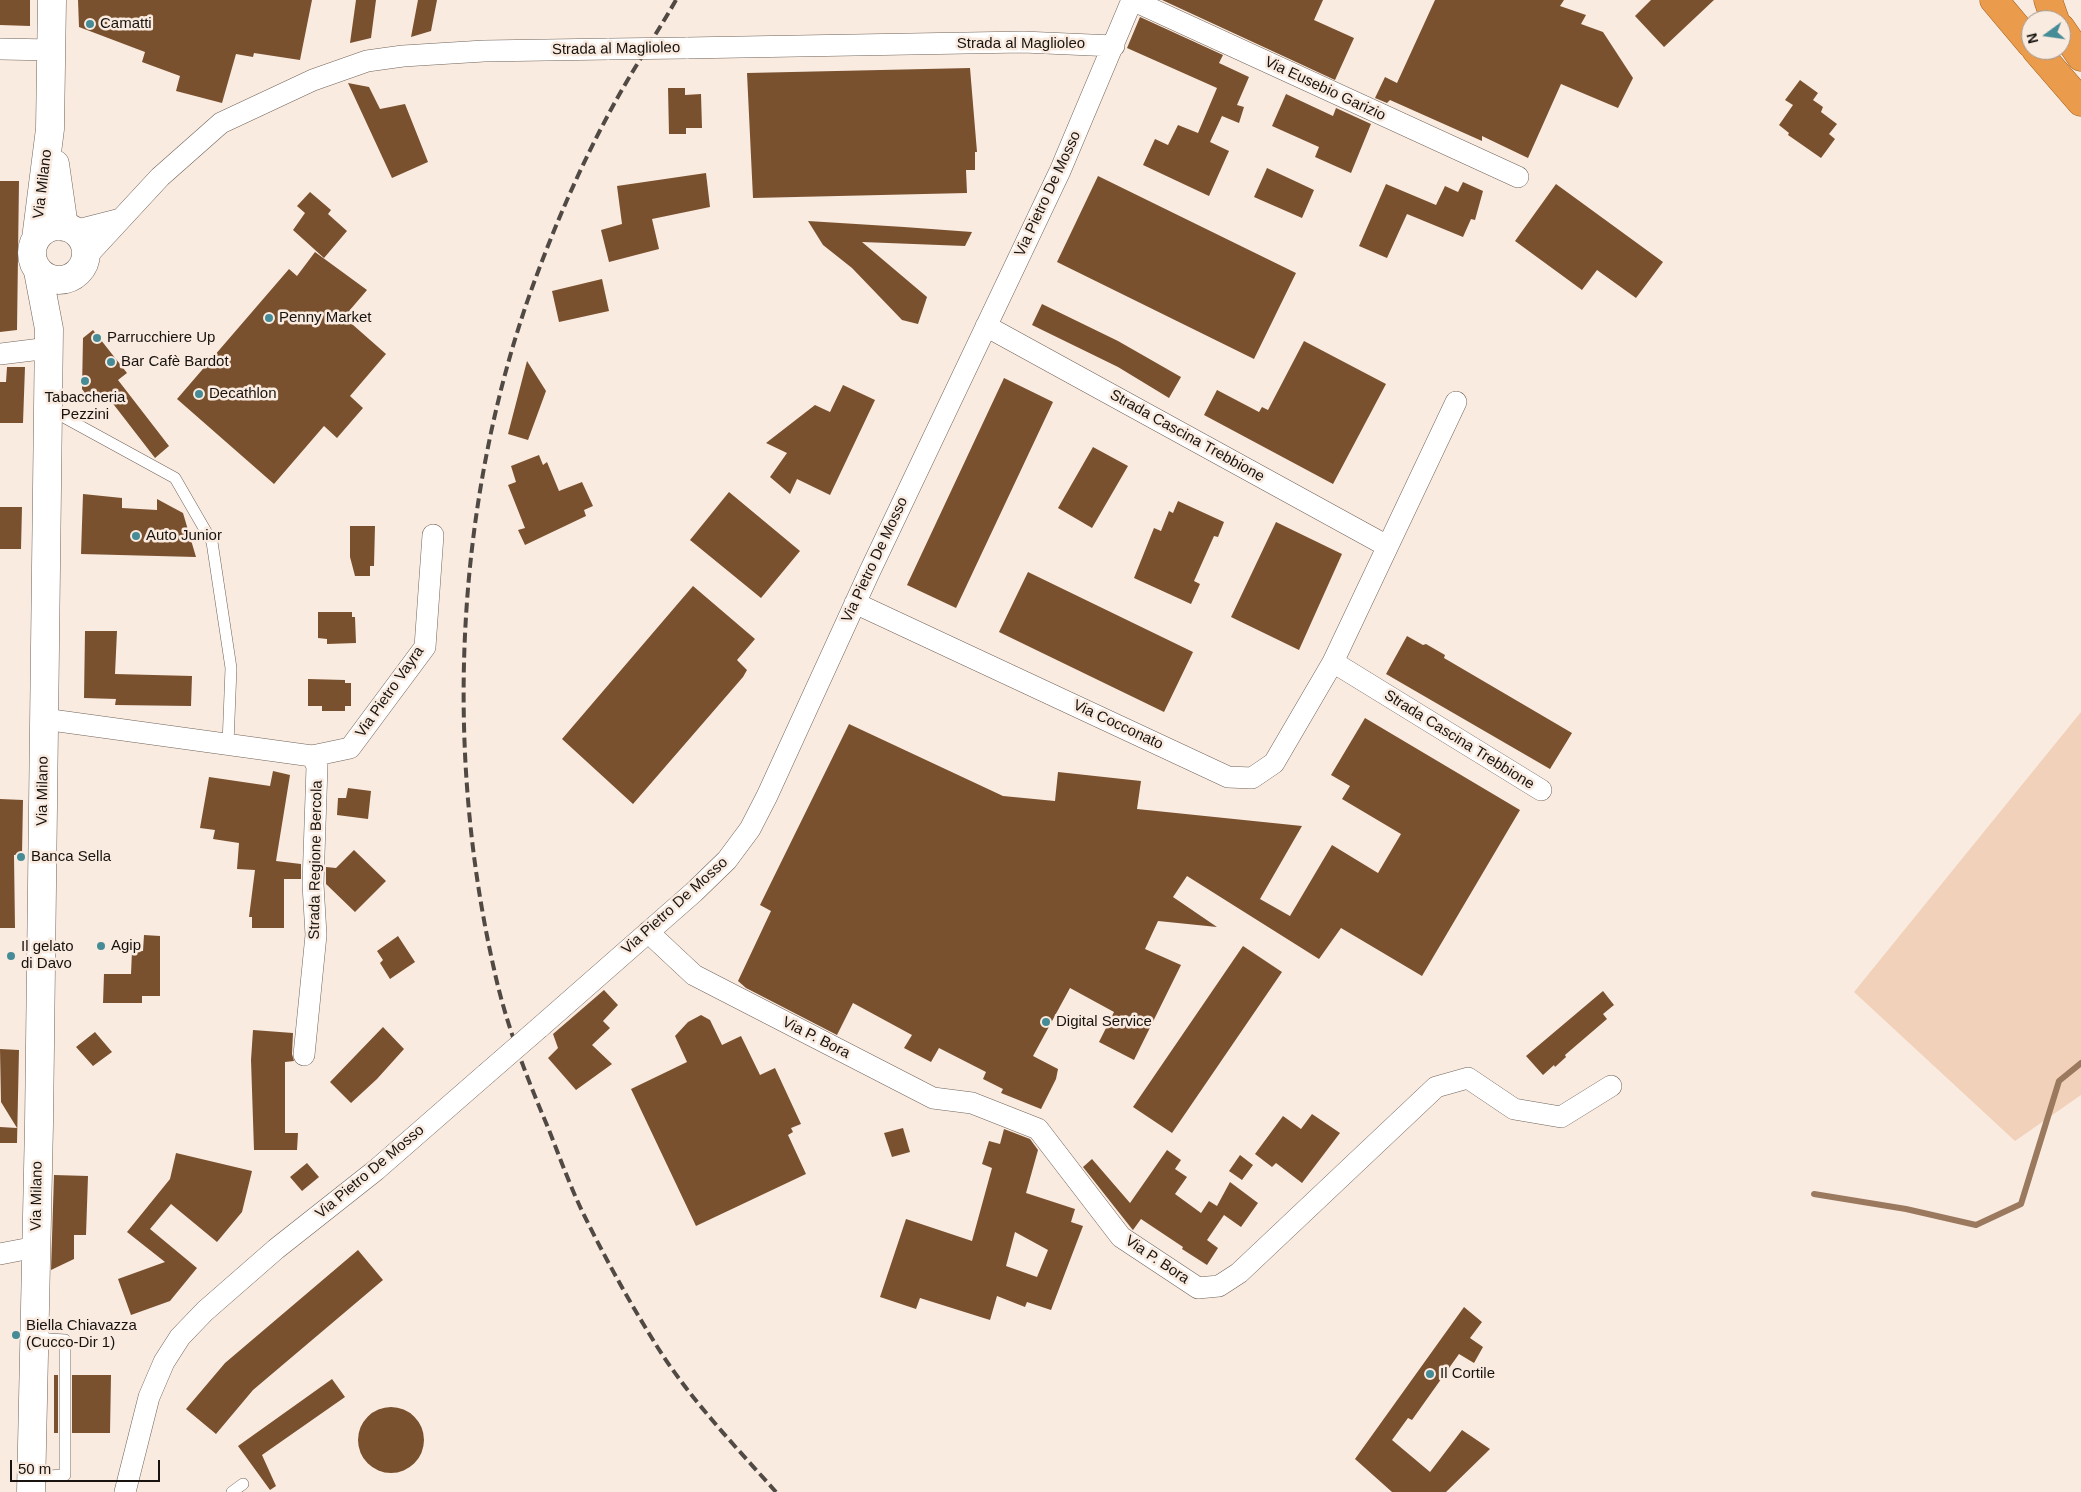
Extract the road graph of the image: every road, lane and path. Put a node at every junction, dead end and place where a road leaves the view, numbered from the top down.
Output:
1 (52, 0) edge
2 (1132, 0) edge
3 (1994, 0) edge
4 (2021, 32) edge
5 (2071, 42) edge
6 (1114, 46) junction
7 (0, 49) edge
8 (52, 50) junction
9 (2081, 57) edge
10 (2045, 60) edge
11 (2081, 102) edge
12 (50, 129) junction
13 (1518, 178) dead end
14 (121, 219) junction
15 (69, 229) junction
16 (36, 239) junction
17 (85, 258) junction
18 (38, 271) junction
19 (67, 279) junction
20 (986, 326) junction
21 (49, 339) junction
22 (0, 354) edge
23 (1456, 402) dead end
24 (48, 409) junction
25 (433, 535) dead end
26 (1387, 546) junction
27 (855, 604) junction
28 (1333, 662) junction
29 (44, 719) junction
30 (228, 744) junction
31 (312, 756) junction
32 (1541, 790) dead end
33 (648, 932) junction
34 (304, 1055) dead end
35 (1611, 1086) dead end
36 (36, 1246) junction
37 (0, 1254) edge
38 (242, 1484) dead end
39 (31, 1485) edge
40 (125, 1492) edge
41 (232, 1492) edge

1 - 8 main road, Via Milano
2 - 6 street
2 - 13 street, Via Eusebio Garizio
3 - 4 highway
5 - 9 highway
6 - 14 street, Strada al Maglioleo, bridge
6 - 20 street, Via Pietro De Mosso
7 - 8 street
8 - 12 main road, Via Milano
10 - 11 highway
12 - 15 main road, Via Milano
12 - 16 main road, Via Milano
14 - 15 street
14 - 17 street, Strada al Maglioleo
15 - 16 main road
15 - 17 main road
16 - 18 main road
17 - 19 main road
18 - 19 main road
18 - 21 main road, Via Milano
19 - 21 main road, Via Milano
20 - 26 street, Strada Cascina Trebbione
20 - 27 street, Via Pietro De Mosso
21 - 22 street
21 - 24 main road, Via Milano
23 - 26 street
24 - 29 main road, Via Milano
24 - 30 lane
25 - 31 street, Via Pietro Vayra
26 - 28 street
27 - 28 street, Via Cocconato
27 - 33 street, Via Pietro De Mosso
28 - 32 street, Strada Cascina Trebbione
29 - 30 street
29 - 36 main road, Via Milano
30 - 31 street
31 - 34 street, Strada Regione Bercola
33 - 35 street, Via P. Bora
33 - 40 street, Via Pietro De Mosso, bridge
36 - 37 street
36 - 39 main road, Via Milano
38 - 41 lane

